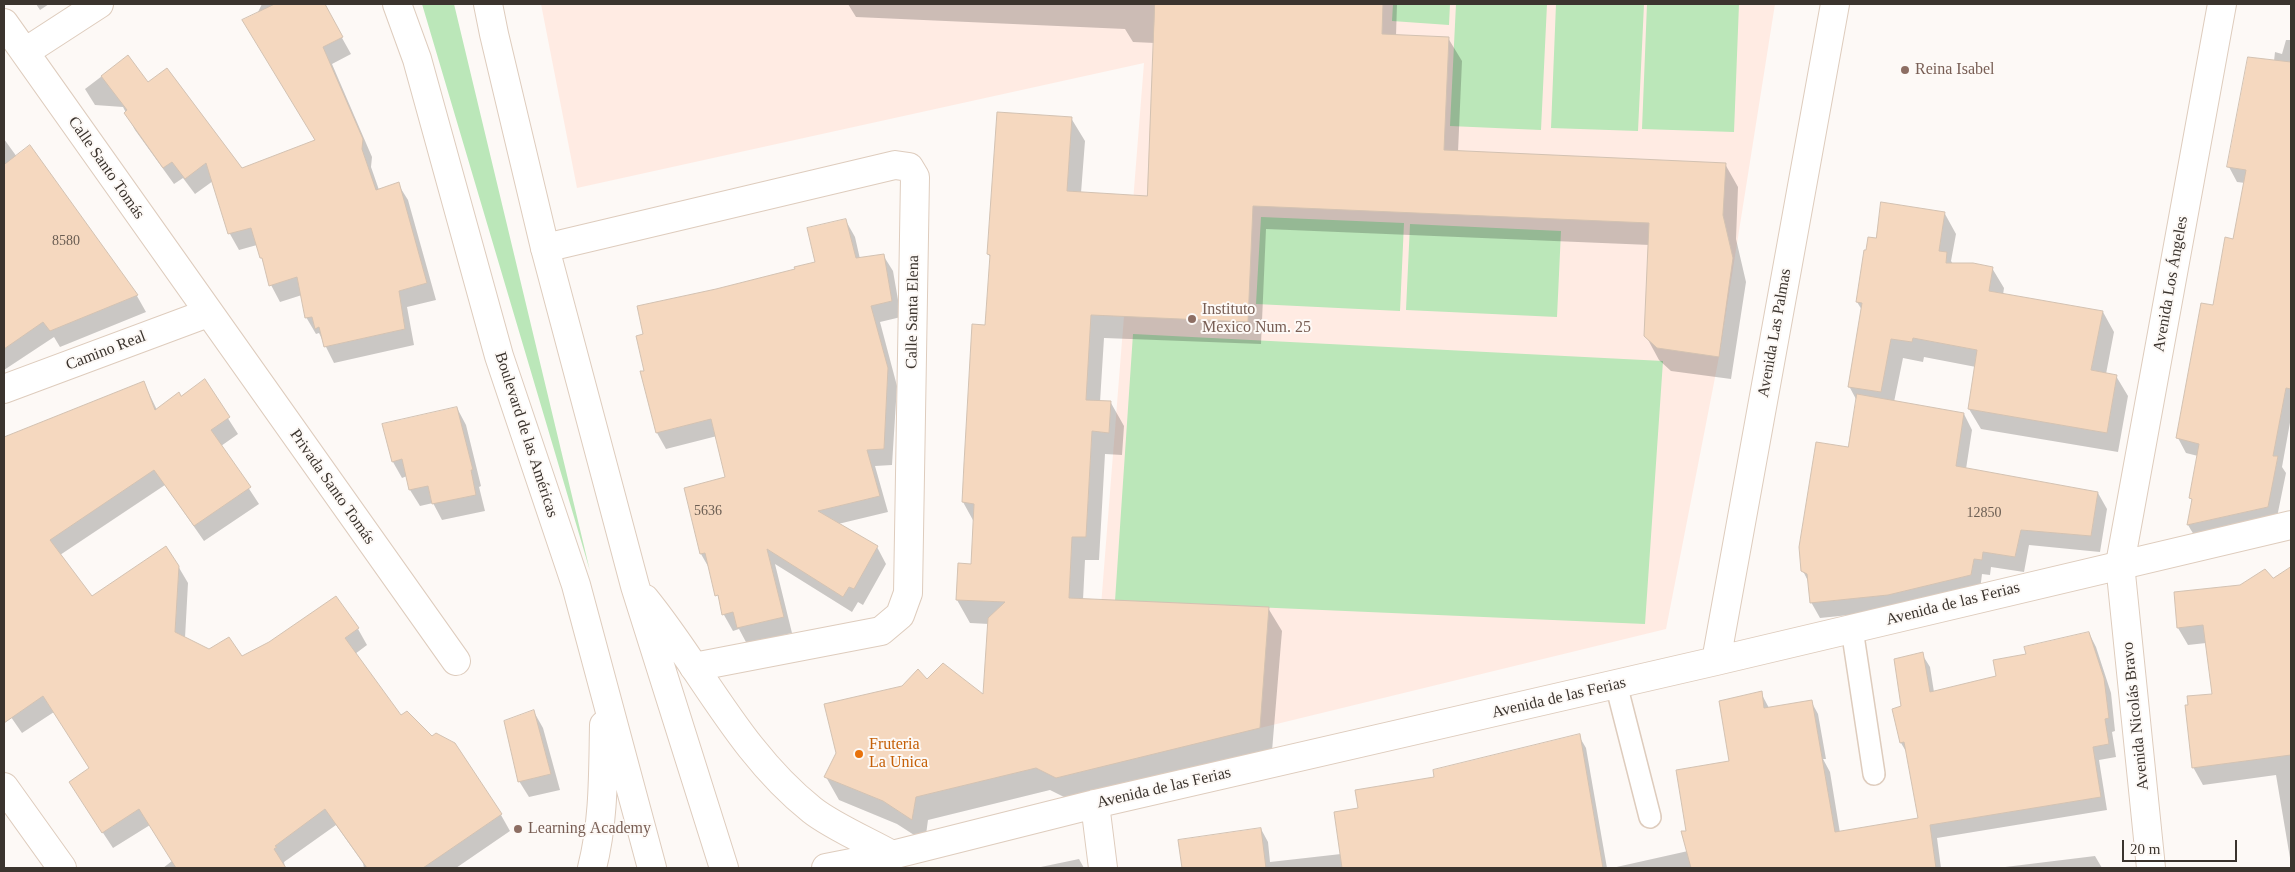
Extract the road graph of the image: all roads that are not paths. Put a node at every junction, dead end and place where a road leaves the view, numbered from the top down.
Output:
1 (99, 4) edge
2 (397, 4) edge
3 (488, 4) edge
4 (1834, 4) edge
5 (2222, 4) edge
6 (4, 23) edge
7 (25, 52) junction
8 (545, 248) junction
9 (208, 313) junction
10 (4, 389) edge
11 (2291, 525) edge
12 (2120, 564) junction
13 (635, 586) junction
14 (1852, 629) junction
15 (456, 661) dead end
16 (1716, 661) junction
17 (694, 667) junction
18 (1616, 684) junction
19 (604, 691) junction
20 (1874, 774) dead end
21 (4, 787) edge
22 (1095, 804) junction
23 (1650, 817) dead end
24 (892, 855) junction
25 (62, 868) edge
26 (592, 868) edge
27 (652, 868) edge
28 (724, 868) edge
29 (826, 868) edge
30 (1103, 868) edge
31 (2151, 868) edge

1 - 7 main road
2 - 19 main road, Boulevard de las Américas
3 - 8 main road
4 - 16 main road, Avenida Las Palmas
5 - 12 main road, Avenida Los Ángeles
6 - 7 main road, Calle Santo Tomás
7 - 9 main road, Calle Santo Tomás
8 - 13 main road
8 - 17 main road, Calle Santa Elena
9 - 10 main road, Camino Real
9 - 15 main road, Privada Santo Tomás
11 - 12 main road, Avenida de las Ferias
12 - 14 main road, Avenida de las Ferias
12 - 31 main road, Avenida Nicolás Bravo
13 - 17 main road
13 - 28 main road
14 - 16 main road, Avenida de las Ferias
14 - 20 lane
16 - 18 main road, Avenida de las Ferias
17 - 24 main road
18 - 22 main road, Avenida de las Ferias
18 - 23 lane
19 - 26 main road
19 - 27 main road, Boulevard de las Américas
21 - 25 main road
22 - 24 main road, Avenida de las Ferias
22 - 30 main road
24 - 29 main road, Avenida de las Ferias

